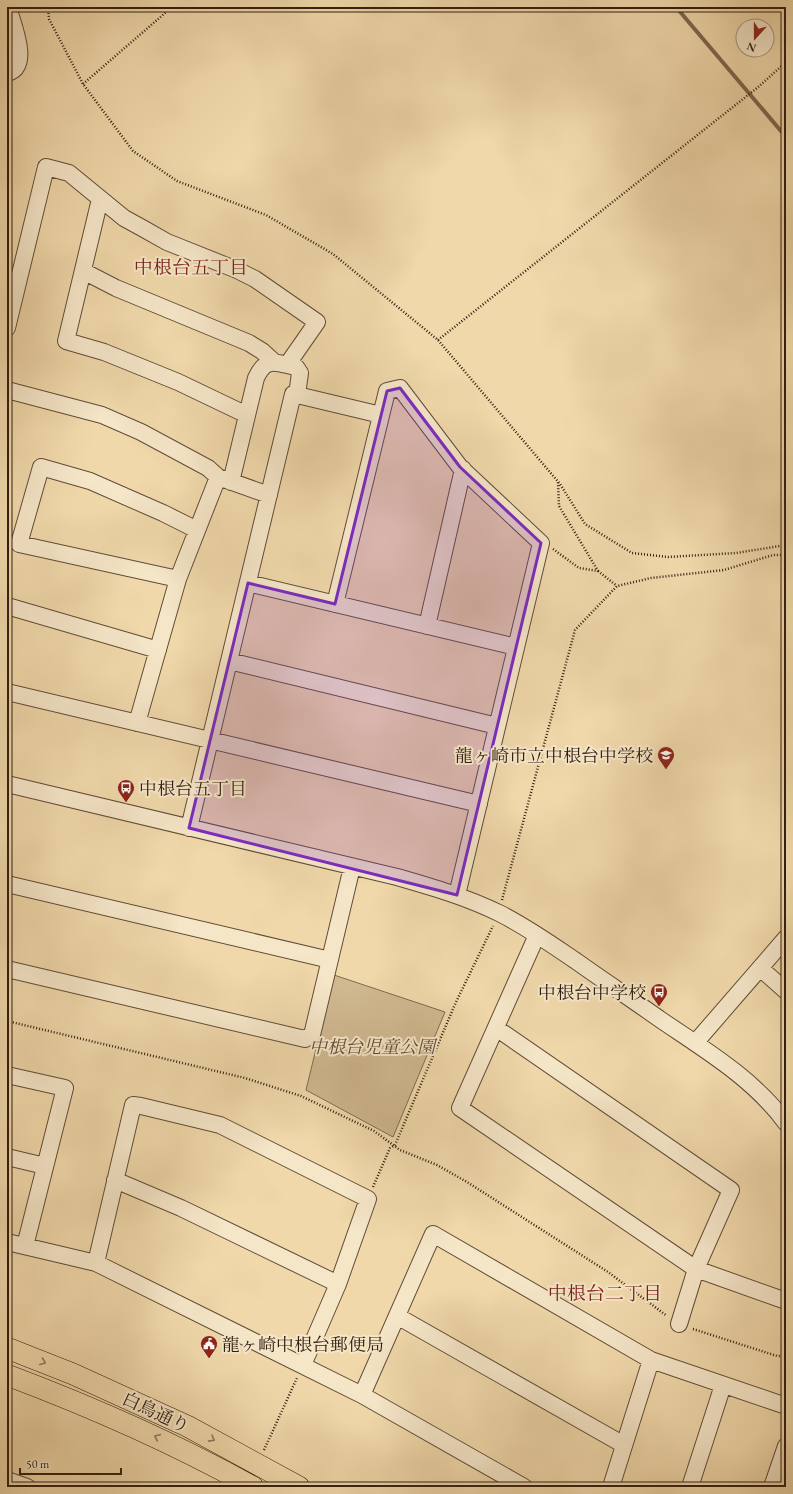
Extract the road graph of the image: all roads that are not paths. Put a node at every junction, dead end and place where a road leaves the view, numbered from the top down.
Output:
1 (8, 7) edge
2 (7, 73) edge
3 (100, 199) junction
4 (83, 271) junction
5 (7, 328) edge
6 (280, 364) junction
7 (7, 390) edge
8 (297, 395) junction
9 (247, 415) junction
10 (381, 415) junction
11 (463, 469) junction
12 (225, 479) junction
13 (269, 495) junction
14 (197, 530) junction
15 (178, 579) junction
16 (248, 583) junction
17 (335, 604) junction
18 (7, 606) edge
19 (427, 626) junction
20 (516, 647) junction
21 (158, 650) junction
22 (229, 662) junction
23 (7, 692) edge
24 (137, 723) junction
25 (497, 726) junction
26 (210, 740) junction
27 (7, 784) edge
28 (478, 804) junction
29 (189, 828) junction
30 (352, 867) junction
31 (7, 884) edge
32 (457, 894) junction
33 (537, 934) junction
34 (786, 938) edge
35 (330, 960) junction
36 (760, 968) junction
37 (7, 969) edge
38 (786, 991) edge
39 (496, 1028) junction
40 (695, 1043) junction
41 (7, 1075) edge
42 (786, 1123) edge
43 (7, 1157) edge
44 (45, 1166) junction
45 (115, 1180) junction
46 (7, 1242) edge
47 (25, 1246) junction
48 (96, 1263) junction
49 (696, 1269) junction
50 (338, 1284) junction
51 (786, 1301) edge
52 (397, 1316) junction
53 (678, 1324) road end
54 (7, 1348) edge
55 (651, 1360) junction
56 (303, 1365) junction
57 (7, 1375) edge
58 (723, 1385) junction
59 (362, 1395) junction
60 (786, 1406) edge
61 (624, 1445) junction
62 (786, 1446) edge
63 (7, 1480) edge
64 (27, 1487) edge
65 (253, 1487) edge
66 (299, 1487) edge
67 (524, 1487) edge
68 (611, 1487) edge
69 (690, 1487) edge
70 (772, 1487) edge

1 - 2 street
3 - 4 street
3 - 5 street
3 - 6 street
4 - 6 street
4 - 9 street
6 - 8 street
6 - 9 street
7 - 12 street
8 - 10 street
8 - 13 street
9 - 12 street
10 - 11 street
10 - 17 street
11 - 19 street
11 - 20 street
12 - 13 street
12 - 14 street
13 - 16 street
14 - 15 street
14 - 15 street
15 - 21 street
16 - 17 street
16 - 22 street
17 - 19 street
18 - 21 street
19 - 20 street
20 - 25 street
21 - 24 street
22 - 25 street
22 - 26 street
23 - 24 street
24 - 26 street
25 - 28 street
26 - 28 street
26 - 29 street
27 - 29 street
28 - 32 street
29 - 30 street
30 - 32 street
30 - 35 street
31 - 35 street
32 - 33 street
33 - 39 street
33 - 40 street
34 - 36 street
35 - 37 street
36 - 38 street
36 - 40 street
39 - 49 street
39 - 49 street
40 - 42 street
41 - 44 street
43 - 44 street
44 - 47 street
45 - 48 street
45 - 50 street
45 - 50 street
46 - 47 street
47 - 48 street
48 - 56 street
49 - 51 street
49 - 53 street
50 - 56 street
52 - 55 street
52 - 59 street
52 - 61 street
54 -> 66 main road, 白鳥通り
55 - 58 street
55 - 61 street
56 - 59 street
65 -> 57 main road, 白鳥通り
58 - 60 street
58 - 69 street
59 - 67 street
61 - 68 street
62 - 70 street
63 - 64 street

